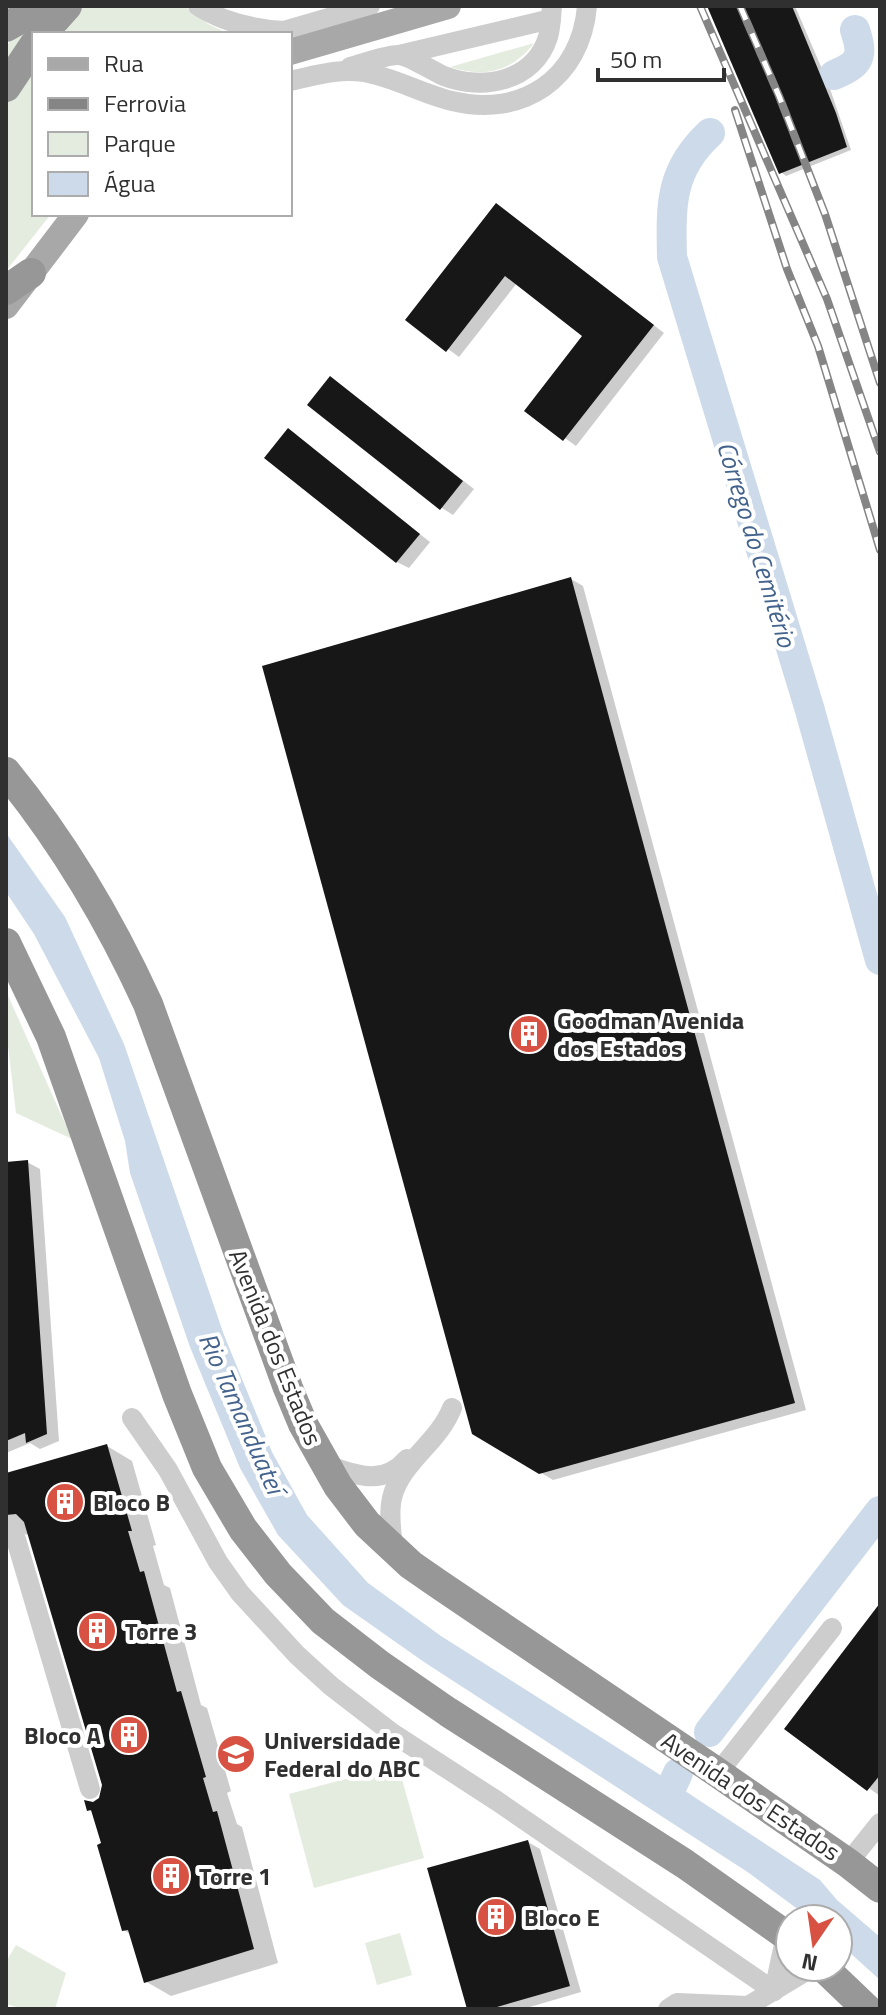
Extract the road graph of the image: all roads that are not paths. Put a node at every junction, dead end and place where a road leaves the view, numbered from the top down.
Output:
1 (22, 6) edge
2 (43, 6) edge
3 (67, 6) edge
4 (198, 6) edge
5 (370, 6) edge
6 (448, 6) edge
7 (587, 6) edge
8 (551, 13) edge
9 (6, 24) edge
10 (44, 32) edge
11 (54, 32) edge
12 (270, 32) edge
13 (293, 37) edge
14 (32, 48) edge
15 (399, 55) junction
16 (331, 72) junction
17 (292, 81) edge
18 (6, 87) edge
19 (74, 216) edge
20 (31, 273) junction
21 (6, 290) edge
22 (6, 306) edge
23 (6, 772) edge
24 (6, 943) edge
25 (132, 1418) dead end
26 (323, 1464) junction
27 (12, 1526) dead end
28 (393, 1549) junction
29 (832, 1628) dead end
30 (718, 1773) junction
31 (90, 1789) dead end
32 (880, 1823) edge
33 (848, 1863) junction
34 (880, 1888) edge
35 (774, 1927) edge
36 (776, 1983) edge
37 (787, 1983) edge
38 (840, 1983) edge
39 (774, 1991) junction
40 (745, 2008) edge
41 (668, 2009) edge
42 (867, 2009) edge

1 - 9 street
1 - 11 street
2 - 9 highway, bridge
3 - 10 highway, bridge
4 - 12 street
5 - 13 street
6 - 13 main road
7 - 16 street
8 - 15 street
8 - 15 street
14 - 18 highway
15 - 16 street
16 - 17 street
19 - 20 main road
20 - 21 highway
20 - 22 main road
23 - 26 highway, Avenida dos Estados
24 - 35 highway
25 - 39 street
26 - 28 highway, Avenida dos Estados
26 - 28 street
27 - 31 street
28 - 30 highway, Avenida dos Estados
29 - 30 street
30 - 33 highway, Avenida dos Estados
32 - 33 street
33 - 34 highway, Avenida dos Estados
36 - 39 street
37 - 39 street
38 - 42 highway
39 - 40 street
40 - 41 street

